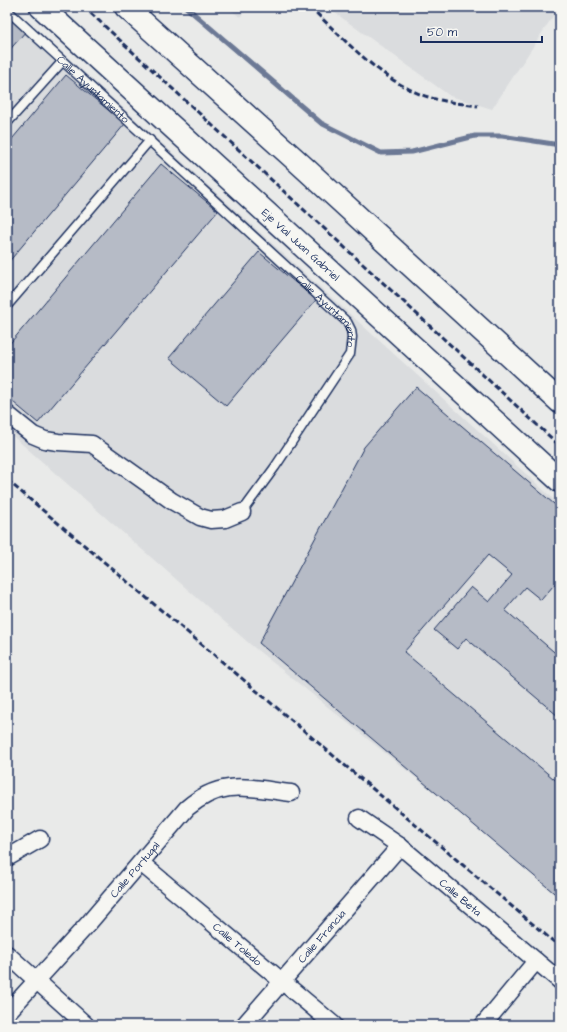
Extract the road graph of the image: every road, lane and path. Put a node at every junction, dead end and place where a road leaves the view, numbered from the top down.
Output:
1 (41, 7) edge
2 (126, 7) edge
3 (7, 10) edge
4 (62, 62) junction
5 (7, 123) edge
6 (150, 140) junction
7 (7, 306) edge
8 (560, 402) edge
9 (7, 414) edge
10 (560, 481) edge
11 (242, 512) joint
12 (291, 793) dead end
13 (359, 818) dead end
14 (40, 839) dead end
15 (400, 846) junction
16 (7, 858) edge
17 (141, 863) junction
18 (7, 954) edge
19 (536, 961) junction
20 (36, 981) junction
21 (560, 981) edge
22 (282, 982) junction
23 (7, 1013) edge
24 (86, 1025) edge
25 (244, 1025) edge
26 (334, 1025) edge
27 (483, 1025) edge

1 - 10 main road, Eje Vial Juan Gabriel
2 - 8 main road
3 - 4 lane, Calle Ayuntamiento
4 - 5 lane
4 - 6 lane, Calle Ayuntamiento
6 - 7 lane
6 - 11 lane, Calle Ayuntamiento
9 - 11 street, Calle Ayuntamiento
12 - 17 street, Calle Portugal
13 - 15 street, Calle Beta
14 - 16 street
15 - 19 street, Calle Beta
15 - 22 street, Calle Francia
17 - 20 street, Calle Portugal
17 - 22 street, Calle Toledo
18 - 20 street
19 - 21 street, Calle Beta
19 - 27 street
20 - 23 street, Calle Portugal
20 - 24 street
22 - 25 street, Calle Francia
22 - 26 street, Calle Toledo

